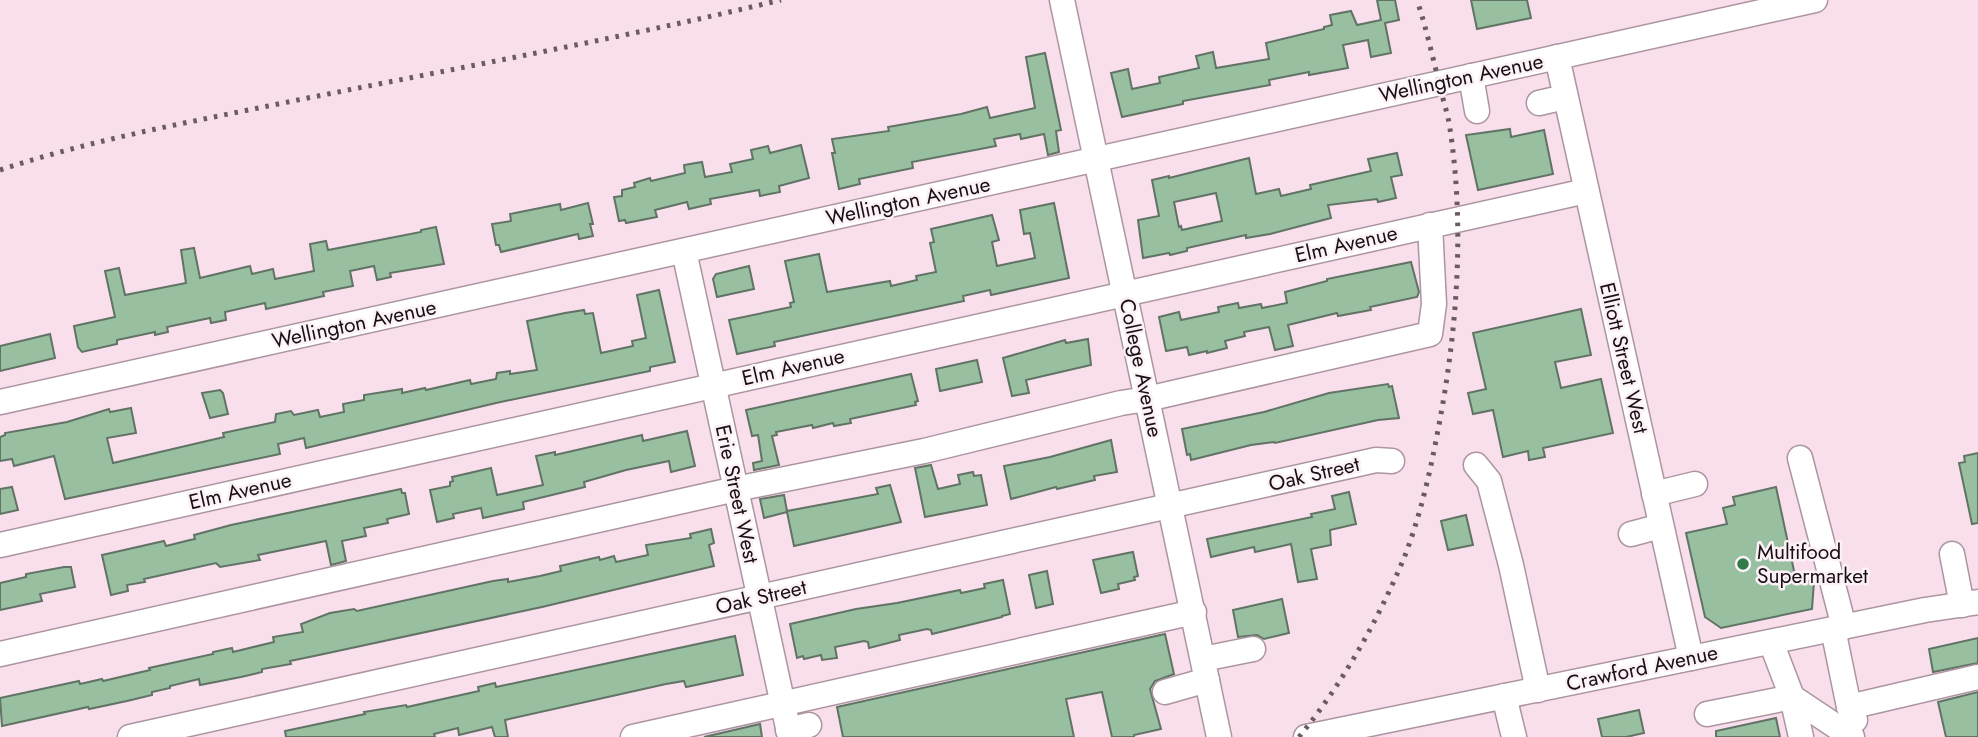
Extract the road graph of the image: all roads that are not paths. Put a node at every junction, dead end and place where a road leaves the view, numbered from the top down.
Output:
1 (1062, 0) edge
2 (1815, 0) edge
3 (1743, 8) edge
4 (1556, 57) junction
5 (1471, 76) junction
6 (1565, 97) junction
7 (1539, 103) dead end
8 (1477, 111) dead end
9 (1096, 159) junction
10 (1586, 191) junction
11 (1430, 225) junction
12 (684, 251) junction
13 (1125, 293) junction
14 (713, 385) junction
15 (1147, 399) junction
16 (0, 402) edge
17 (1800, 458) dead end
18 (1392, 461) dead end
19 (1476, 465) dead end
20 (1695, 484) dead end
21 (736, 489) junction
22 (1654, 494) junction
23 (1170, 506) junction
24 (1661, 526) junction
25 (1631, 534) dead end
26 (0, 545) edge
27 (1952, 554) dead end
28 (759, 597) junction
29 (1970, 604) edge
30 (1194, 612) junction
31 (1838, 628) junction
32 (1771, 642) junction
33 (1253, 649) dead end
34 (0, 654) edge
35 (1691, 658) junction
36 (1205, 670) junction
37 (1978, 677) edge
38 (1538, 690) junction
39 (1165, 692) dead end
40 (1504, 696) junction
41 (1792, 697) junction
42 (783, 704) junction
43 (1849, 706) junction
44 (1707, 714) dead end
45 (796, 731) edge
46 (130, 737) edge
47 (633, 737) edge
48 (1219, 737) edge
49 (1306, 737) edge
50 (1514, 737) edge
51 (1801, 737) edge
52 (1852, 737) edge
53 (1862, 737) edge

1 - 9 street, College Avenue
2 - 3 street, Wellington Avenue
3 - 4 street, Wellington Avenue
4 - 5 street, Wellington Avenue
4 - 6 street, Elliott Street West
5 - 8 street
5 - 9 street, Wellington Avenue
6 - 7 street
6 - 10 street, Elliott Street West
9 - 12 street, Wellington Avenue
9 - 13 street, College Avenue
10 - 11 street, Elm Avenue
10 - 22 street, Elliott Street West
11 - 13 street, Elm Avenue
11 - 15 street
12 - 14 street, Erie Street West
12 - 16 street, Wellington Avenue
13 - 14 street, Elm Avenue
13 - 15 street, College Avenue
14 - 21 street, Erie Street West
14 - 26 street, Elm Avenue
15 - 21 street
15 - 23 street, College Avenue
17 - 31 street
18 - 23 street, Oak Street
19 - 38 street
20 - 22 street
21 - 28 street, Erie Street West
21 - 34 street
22 - 24 street, Elliott Street West
23 - 28 street, Oak Street
23 - 30 street, College Avenue
24 - 25 street
24 - 35 street, Elliott Street West
27 - 29 street
28 - 42 street, Erie Street West
28 - 46 street, Oak Street
29 - 31 street, Crawford Avenue
30 - 36 street, College Avenue
30 - 42 street
31 - 32 street, Crawford Avenue
31 - 43 street
32 - 35 street, Crawford Avenue
32 - 41 street
33 - 36 street
35 - 38 street, Crawford Avenue
36 - 39 street
36 - 48 street, College Avenue
37 - 43 street
38 - 40 street, Crawford Avenue
40 - 49 street, Crawford Avenue
40 - 50 street
41 - 44 street
41 - 51 street
41 - 52 street
42 - 45 street, Erie Street West
42 - 47 street
43 - 53 street

